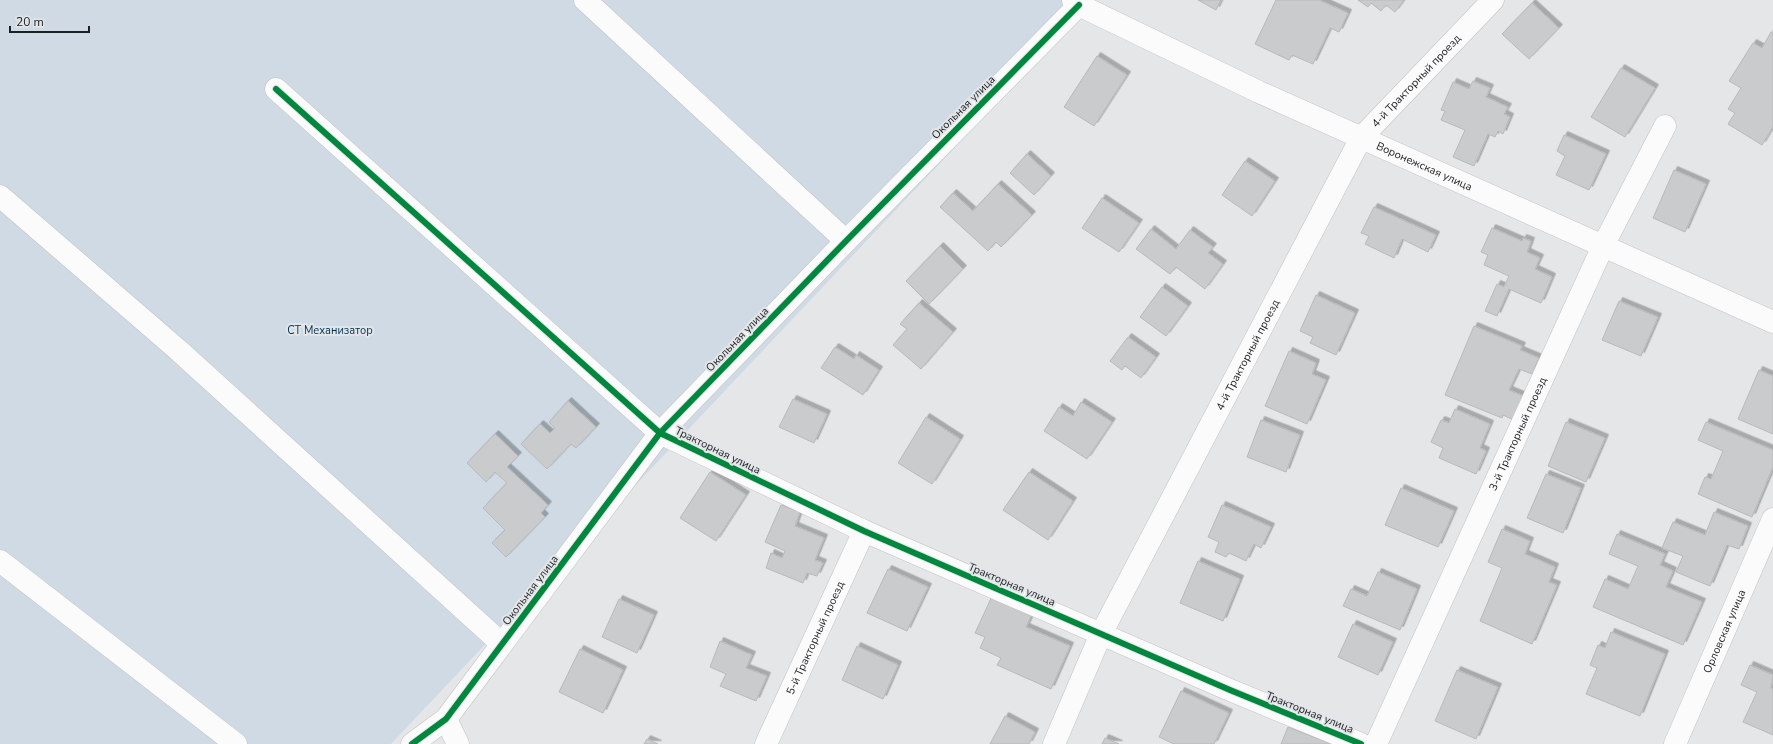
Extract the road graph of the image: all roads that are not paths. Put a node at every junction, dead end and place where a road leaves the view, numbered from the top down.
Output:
1 (585, 0) edge
2 (1493, 0) edge
3 (1076, 2) edge
4 (276, 89) dead end
5 (1665, 126) dead end
6 (1361, 138) junction
7 (0, 196) edge
8 (846, 241) junction
9 (1603, 246) junction
10 (1773, 322) edge
11 (660, 433) junction
12 (1773, 519) edge
13 (864, 531) junction
14 (0, 561) edge
15 (1101, 634) junction
16 (502, 644) junction
17 (446, 719) junction
18 (236, 744) edge
19 (412, 744) edge
20 (458, 744) edge
21 (766, 744) edge
22 (1054, 744) edge
23 (1361, 744) edge
24 (1376, 744) edge
25 (1675, 744) edge

1 - 8 street
2 - 6 street, 4-й Тракторный проезд
3 - 6 street, Воронежская улица
3 - 8 street, Окольная улица
4 - 11 street, Тракторная улица
5 - 9 street, 3-й Тракторный проезд
6 - 9 street, Воронежская улица
6 - 15 street, 4-й Тракторный проезд
7 - 16 street
8 - 11 street, Окольная улица
9 - 10 street, Воронежская улица
9 - 24 street, 3-й Тракторный проезд
11 - 13 street, Тракторная улица
11 - 16 street, Окольная улица
12 - 25 street, Орловская улица
13 - 15 street, Тракторная улица
13 - 21 street, 5-й Тракторный проезд
14 - 18 street
15 - 22 street, 4-й Тракторный проезд
15 - 23 street, Тракторная улица
16 - 17 street, Окольная улица
17 - 19 street, Окольная улица
17 - 20 street

